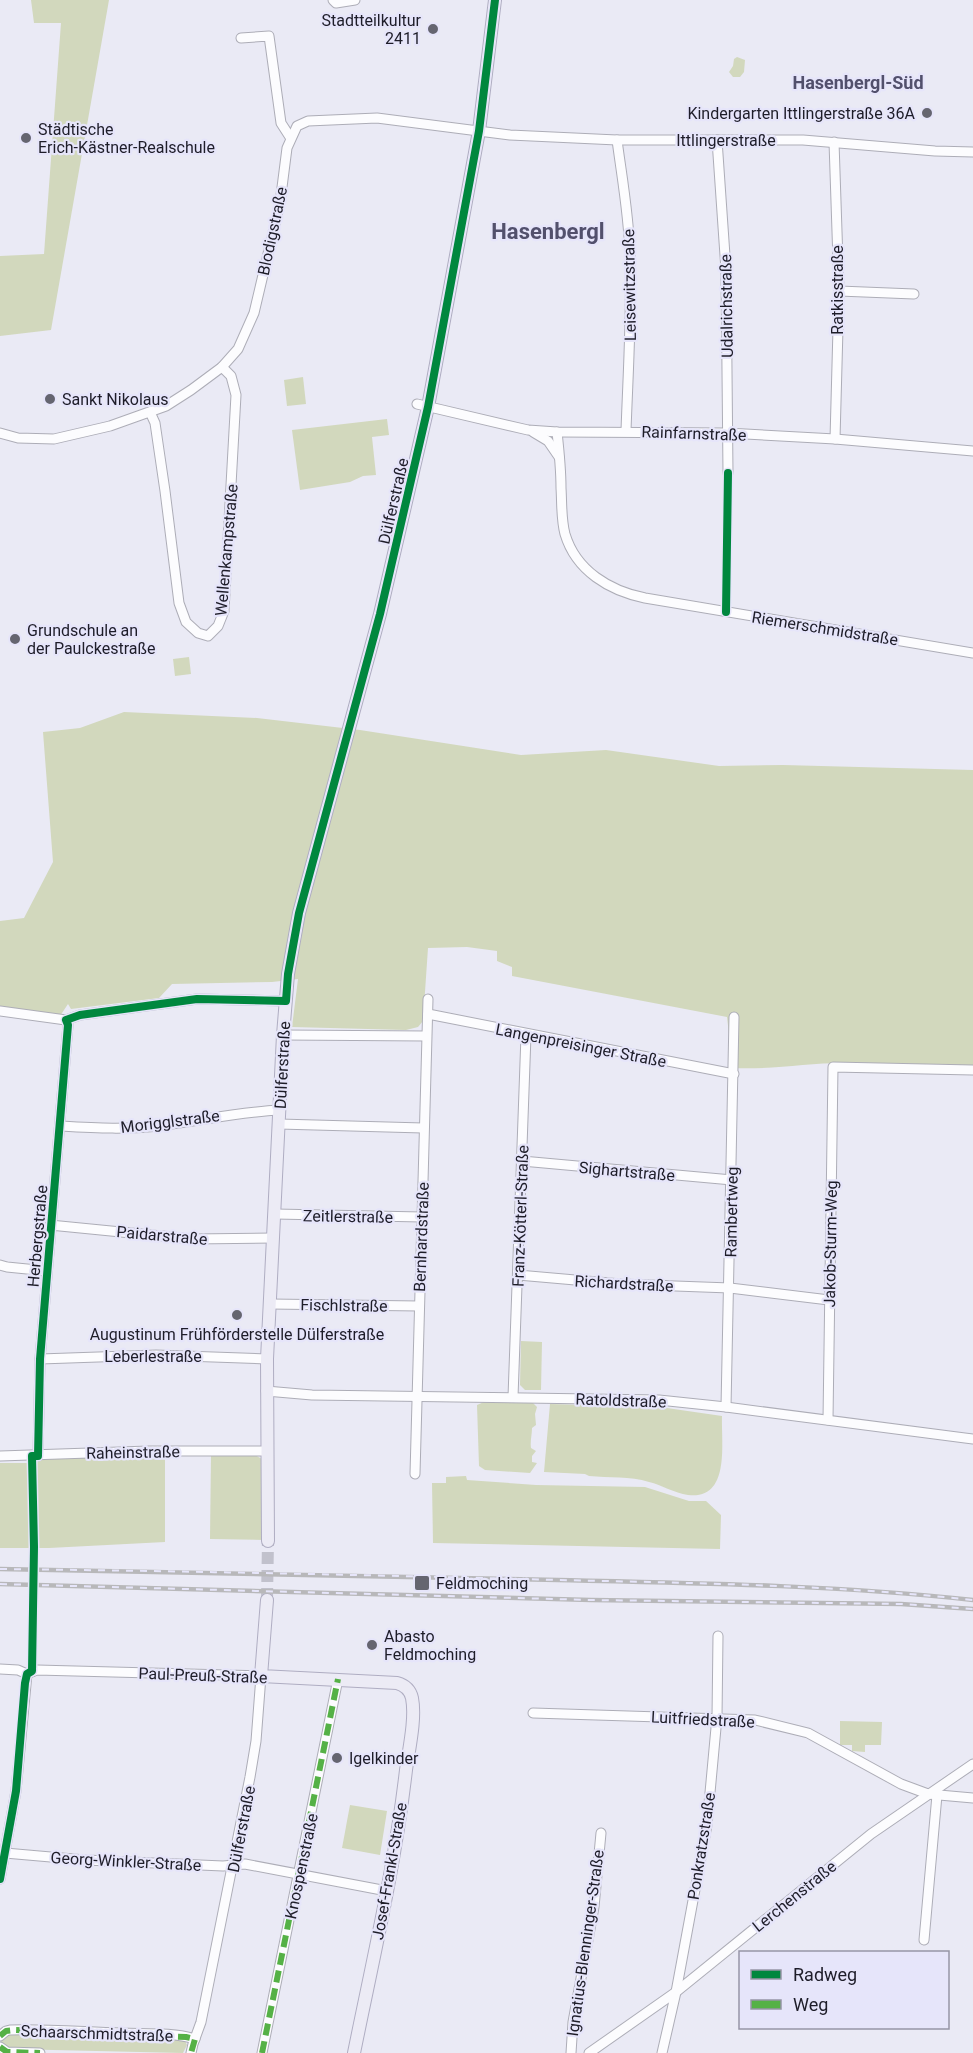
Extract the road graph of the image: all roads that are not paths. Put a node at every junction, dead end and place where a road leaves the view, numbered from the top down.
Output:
1 (333, 0) edge
2 (355, 0) edge
3 (495, 0) edge
4 (241, 38) dead end
5 (479, 131) junction
6 (290, 137) junction
7 (617, 140) junction
8 (717, 140) junction
9 (834, 142) junction
10 (973, 152) edge
11 (839, 291) junction
12 (914, 294) dead end
13 (222, 367) junction
14 (423, 406) junction
15 (150, 412) junction
16 (528, 430) junction
17 (626, 431) junction
18 (557, 432) junction
19 (0, 433) edge
20 (727, 433) junction
21 (835, 439) junction
22 (973, 451) edge
23 (560, 458) junction
24 (728, 473) dead end
25 (973, 653) edge
26 (428, 999) dead end
27 (286, 1001) junction
28 (0, 1011) edge
29 (428, 1014) junction
30 (734, 1017) dead end
31 (66, 1020) junction
32 (283, 1035) junction
33 (526, 1035) junction
34 (426, 1036) junction
35 (973, 1070) edge
36 (734, 1074) junction
37 (280, 1110) junction
38 (279, 1124) junction
39 (61, 1126) junction
40 (423, 1128) junction
41 (522, 1161) junction
42 (732, 1180) junction
43 (275, 1214) junction
44 (422, 1217) junction
45 (50, 1225) junction
46 (273, 1238) junction
47 (0, 1265) edge
48 (47, 1271) junction
49 (518, 1275) junction
50 (730, 1288) junction
51 (830, 1300) junction
52 (270, 1304) junction
53 (419, 1306) junction
54 (40, 1359) junction
55 (267, 1359) junction
56 (266, 1391) junction
57 (418, 1396) junction
58 (513, 1397) junction
59 (726, 1407) junction
60 (828, 1420) junction
61 (973, 1439) edge
62 (267, 1451) junction
63 (38, 1455) junction
64 (0, 1456) edge
65 (415, 1474) dead end
66 (268, 1541) tunnel mouth
67 (267, 1600) tunnel mouth
68 (718, 1636) dead end
69 (0, 1669) edge
70 (27, 1674) junction
71 (261, 1676) junction
72 (338, 1679) junction
73 (407, 1688) joint
74 (533, 1713) dead end
75 (717, 1717) junction
76 (973, 1764) edge
77 (933, 1794) junction
78 (973, 1798) edge
79 (601, 1833) dead end
80 (5, 1853) junction
81 (234, 1864) junction
82 (300, 1874) junction
83 (0, 1879) edge
84 (387, 1890) junction
85 (924, 1940) dead end
86 (676, 1992) junction
87 (0, 2036) edge
88 (195, 2039) junction
89 (0, 2047) edge
90 (40, 2053) edge
91 (191, 2053) edge
92 (262, 2053) edge
93 (354, 2053) edge
94 (571, 2053) edge
95 (589, 2053) edge
96 (662, 2053) edge

1 - 2 street
3 - 5 main road, Dülferstraße
4 - 6 street
5 - 6 street
5 - 7 street, Ittlingerstraße
5 - 14 main road, Dülferstraße
6 - 13 street, Blodigstraße
7 - 8 street, Ittlingerstraße
7 - 17 street, Leisewitzstraße
8 - 9 street, Ittlingerstraße
8 - 20 street, Udalrichstraße
9 - 10 street, Ittlingerstraße
9 - 11 street, Ratkisstraße
11 - 12 street
11 - 21 street, Ratkisstraße
13 - 15 street, Blodigstraße
13 - 15 street, Wellenkampstraße
14 - 16 street, Rainfarnstraße
14 - 27 main road, Dülferstraße
15 - 19 street, Blodigstraße
16 - 18 street, Rainfarnstraße
16 - 23 street
17 - 18 street, Rainfarnstraße
17 - 20 street, Rainfarnstraße
18 - 23 street, Riemerschmidstraße
20 - 21 street, Rainfarnstraße
20 - 24 street, Udalrichstraße
21 - 22 street, Rainfarnstraße
23 - 25 street, Riemerschmidstraße
26 - 29 street, Bernhardstraße
27 - 31 street
27 - 32 main road, Dülferstraße
28 - 31 street
29 - 33 street, Langenpreisinger Straße
29 - 34 street, Bernhardstraße
30 - 36 street, Rambertweg
31 - 39 street, Herbergstraße
32 - 34 street
32 - 37 main road, Dülferstraße
33 - 36 street, Langenpreisinger Straße
33 - 41 street, Franz-Kötterl-Straße
34 - 40 street, Bernhardstraße
35 - 51 street, Jakob-Sturm-Weg
36 - 42 street, Rambertweg
37 - 38 main road, Dülferstraße
37 - 39 street, Morigglstraße
38 - 40 street
38 - 43 main road, Dülferstraße
39 - 45 street, Herbergstraße
40 - 44 street, Bernhardstraße
41 - 42 street, Sighartstraße
41 - 49 street, Franz-Kötterl-Straße
42 - 50 street, Rambertweg
43 - 44 street, Zeitlerstraße
43 - 46 main road, Dülferstraße
44 - 53 street, Bernhardstraße
45 - 46 street, Paidarstraße
45 - 48 street, Herbergstraße
46 - 52 main road, Dülferstraße
47 - 48 street
48 - 54 street, Herbergstraße
49 - 50 street, Richardstraße
49 - 58 street, Franz-Kötterl-Straße
50 - 51 street, Richardstraße
50 - 59 street, Rambertweg
51 - 60 street, Jakob-Sturm-Weg
52 - 53 street, Fischlstraße
52 - 55 main road, Dülferstraße
53 - 57 street, Bernhardstraße
54 - 55 street, Leberlestraße
54 - 63 street, Herbergstraße
55 - 56 main road, Dülferstraße
56 - 57 street, Ratoldstraße
56 - 62 main road, Dülferstraße
57 - 58 street, Ratoldstraße
57 - 65 street, Bernhardstraße
58 - 59 street, Ratoldstraße
59 - 60 street, Ratoldstraße
60 - 61 street, Ratoldstraße
62 - 63 street, Raheinstraße
62 - 66 main road, Dülferstraße
63 - 64 street, Raheinstraße
67 - 71 main road, Dülferstraße
68 - 75 street, Ponkratzstraße
69 - 70 street, Paul-Preuß-Straße
70 - 71 street, Paul-Preuß-Straße
70 - 80 street
71 - 72 main road, Paul-Preuß-Straße
71 - 81 street, Dülferstraße
72 - 73 main road, Paul-Preuß-Straße
72 - 82 street, Knospenstraße
73 - 84 main road, Josef-Frankl-Straße
74 - 75 street, Luitfriedstraße
75 - 77 street, Luitfriedstraße
75 - 86 street, Ponkratzstraße
76 - 77 street, Lerchenstraße
77 - 78 street, Luitfriedstraße
77 - 85 street
77 - 86 street, Lerchenstraße
79 - 94 street, Ignatius-Blenninger-Straße
80 - 81 street, Georg-Winkler-Straße
80 - 83 street
81 - 82 street, Georg-Winkler-Straße
81 - 88 street, Dülferstraße
82 - 84 street, Georg-Winkler-Straße
82 - 92 street, Knospenstraße
84 - 93 main road, Josef-Frankl-Straße
86 - 95 street, Lerchenstraße
86 - 96 street, Ponkratzstraße
87 - 88 street, Schaarschmidtstraße
88 - 91 street, Dülferstraße
89 - 90 street, Schaarschmidtstraße

